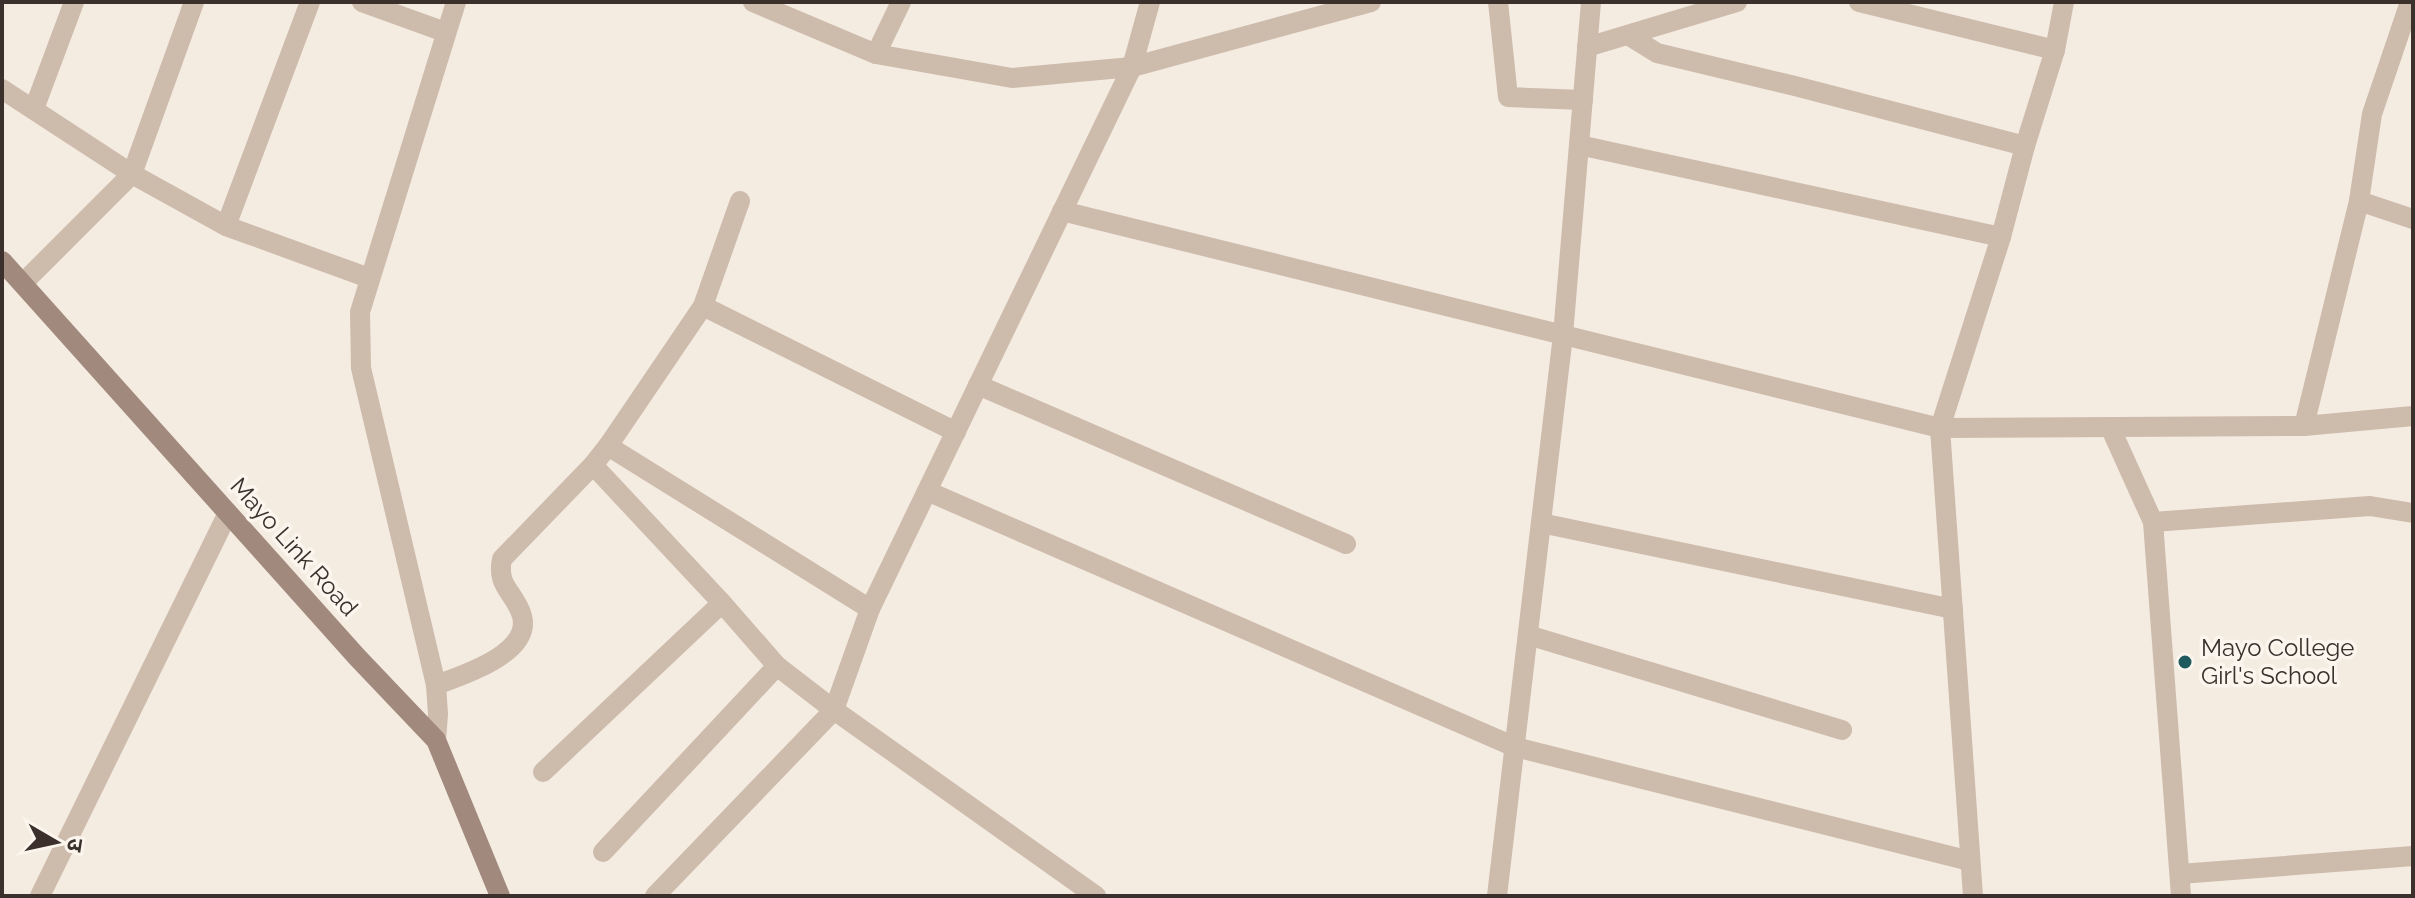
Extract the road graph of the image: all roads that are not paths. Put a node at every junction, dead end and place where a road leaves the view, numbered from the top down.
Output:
1 (74, 2) edge
2 (194, 2) edge
3 (310, 2) edge
4 (362, 2) edge
5 (456, 2) edge
6 (753, 2) edge
7 (901, 2) edge
8 (1150, 2) edge
9 (1371, 2) edge
10 (1498, 2) edge
11 (1591, 2) edge
12 (1737, 2) edge
13 (1859, 2) edge
14 (2064, 2) edge
15 (2410, 2) edge
16 (445, 32) junction
17 (1628, 35) junction
18 (1587, 47) junction
19 (2055, 50) junction
20 (876, 54) junction
21 (1132, 67) junction
22 (2, 89) edge
23 (1583, 100) junction
24 (34, 109) junction
25 (1579, 145) junction
26 (2025, 146) junction
27 (132, 174) junction
28 (740, 201) dead end
29 (2359, 201) junction
30 (1062, 211) junction
31 (2413, 219) edge
32 (226, 226) junction
33 (2001, 237) junction
34 (2, 261) edge
35 (369, 278) junction
36 (23, 283) junction
37 (703, 306) junction
38 (1563, 335) junction
39 (978, 385) junction
40 (2413, 416) edge
41 (2304, 426) junction
42 (2110, 427) junction
43 (1940, 428) junction
44 (956, 432) junction
45 (608, 446) junction
46 (593, 465) junction
47 (927, 491) junction
48 (228, 513) junction
49 (2413, 513) edge
50 (2153, 522) junction
51 (1541, 523) junction
52 (1346, 544) dead end
53 (722, 603) junction
54 (870, 609) junction
55 (1953, 609) junction
56 (1528, 635) junction
57 (777, 666) junction
58 (436, 685) junction
59 (834, 710) junction
60 (1842, 730) dead end
61 (436, 740) junction
62 (1515, 747) junction
63 (543, 772) dead end
64 (603, 852) dead end
65 (2413, 856) edge
66 (1970, 861) junction
67 (2180, 874) junction
68 (40, 896) edge
69 (500, 896) edge
70 (655, 896) edge
71 (1096, 896) edge
72 (1497, 896) edge
73 (1973, 896) edge
74 (2181, 896) edge

1 - 24 street
2 - 27 street
3 - 32 street
4 - 16 street
5 - 16 street
6 - 20 street
7 - 20 street
8 - 21 street
9 - 21 street
10 - 23 street
11 - 18 street
12 - 17 street
13 - 19 street
14 - 19 street
15 - 29 street
16 - 35 street
17 - 18 street
17 - 26 street
18 - 23 street
19 - 26 street
20 - 21 street
21 - 30 street
22 - 24 street
23 - 25 street
24 - 27 street
25 - 33 street
25 - 38 street
26 - 33 street
27 - 32 street
27 - 36 street
28 - 37 street
29 - 31 street
29 - 41 street
30 - 38 street
30 - 39 street
32 - 35 street
33 - 43 street
34 - 36 street, Mayo Link Road
35 - 58 street
36 - 48 street, Mayo Link Road
37 - 44 street
37 - 45 street
38 - 43 street
38 - 51 street
39 - 44 street
39 - 52 street
40 - 41 street
41 - 42 street
42 - 43 street
42 - 50 street
43 - 55 street
44 - 47 street
45 - 46 street
45 - 54 street
46 - 53 street
46 - 58 street
47 - 54 street
47 - 62 street
48 - 61 street, Mayo Link Road
48 - 68 street
49 - 50 street
50 - 67 street
51 - 55 street
51 - 56 street
53 - 57 street
53 - 63 street
54 - 59 street
55 - 66 street
56 - 60 street
56 - 62 street
57 - 59 street
57 - 64 street
58 - 61 street
59 - 70 street
59 - 71 street
61 - 69 street, Mayo Link Road
62 - 66 street
62 - 72 street
65 - 67 street
66 - 73 street
67 - 74 street

